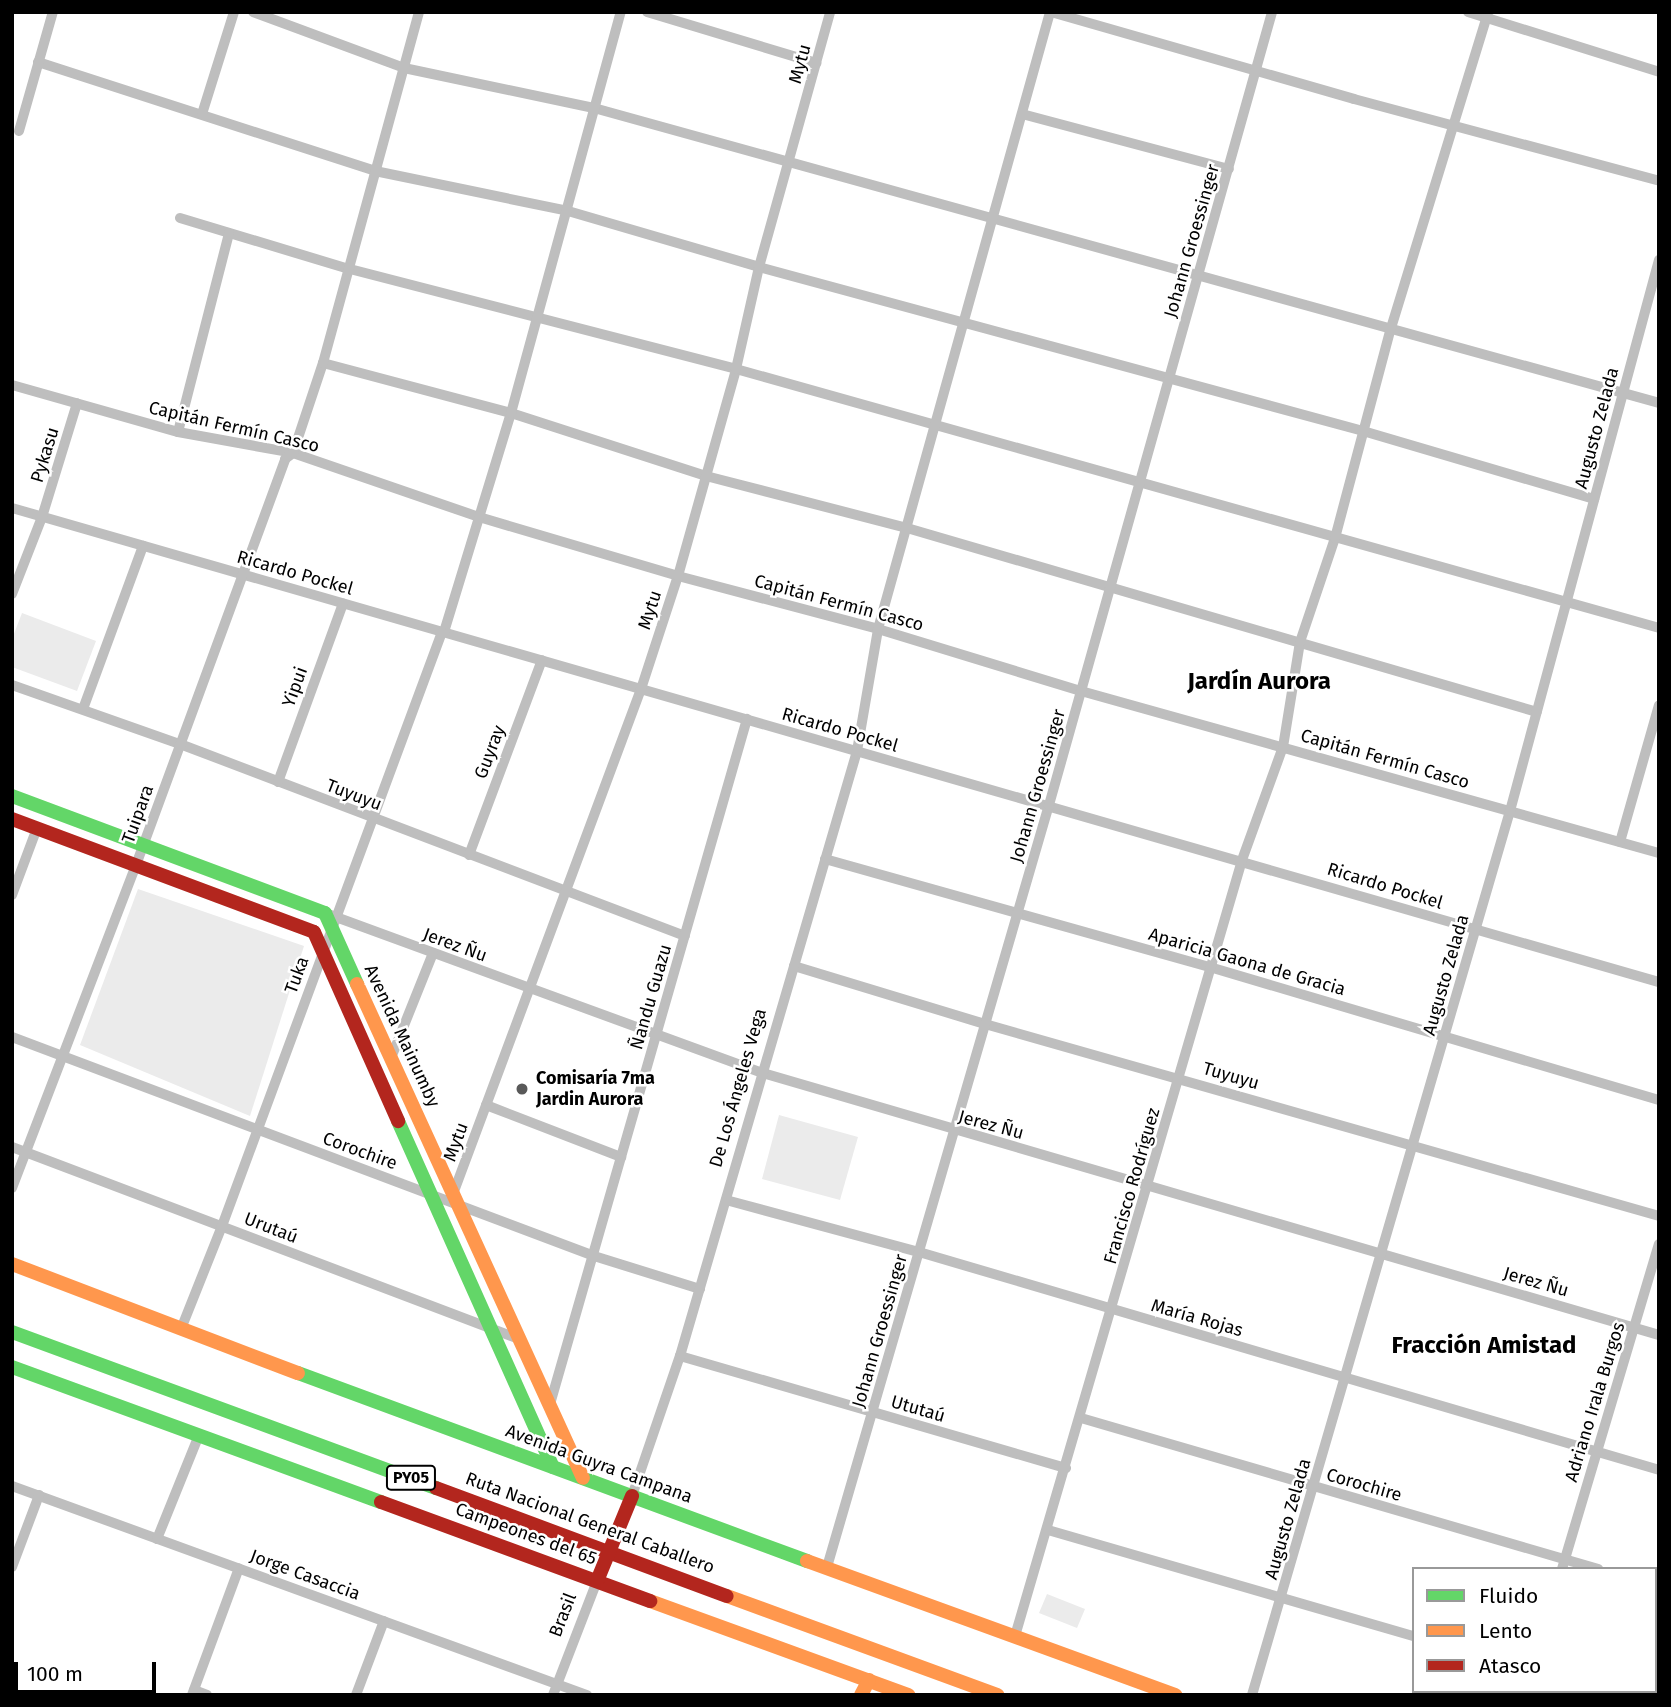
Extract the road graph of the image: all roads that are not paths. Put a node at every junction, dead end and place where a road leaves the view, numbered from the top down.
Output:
1 (52, 12) edge
2 (234, 12) edge
3 (253, 12) edge
4 (419, 12) edge
5 (621, 12) edge
6 (647, 12) edge
7 (830, 12) edge
8 (1050, 12) edge
9 (1272, 12) edge
10 (1468, 12) edge
11 (1487, 15) edge
12 (38, 62) junction
13 (816, 63) junction
14 (404, 68) junction
15 (1256, 71) junction
16 (1659, 72) edge
17 (594, 108) junction
18 (202, 114) junction
19 (1022, 114) junction
20 (1452, 124) junction
21 (19, 131) dead end
22 (790, 164) junction
23 (1229, 169) junction
24 (375, 171) junction
25 (1659, 181) edge
26 (569, 211) junction
27 (180, 218) dead end
28 (992, 220) junction
29 (229, 233) junction
30 (1659, 260) edge
31 (759, 267) junction
32 (346, 268) junction
33 (1199, 275) junction
34 (537, 317) junction
35 (963, 323) junction
36 (1391, 328) junction
37 (323, 363) junction
38 (736, 369) junction
39 (1170, 378) junction
40 (12, 385) edge
41 (1623, 394) junction
42 (77, 403) junction
43 (1659, 403) edge
44 (512, 413) junction
45 (934, 426) junction
46 (1363, 431) junction
47 (178, 432) junction
48 (293, 453) junction
49 (706, 476) junction
50 (1140, 485) junction
51 (1594, 499) junction
52 (12, 508) edge
53 (42, 517) junction
54 (479, 517) junction
55 (907, 528) junction
56 (1335, 538) junction
57 (143, 546) junction
58 (243, 575) junction
59 (678, 576) junction
60 (1110, 588) junction
61 (12, 594) edge
62 (1566, 602) junction
63 (343, 603) junction
64 (1659, 628) edge
65 (878, 629) junction
66 (443, 632) junction
67 (1300, 642) junction
68 (542, 660) junction
69 (12, 685) edge
70 (641, 689) junction
71 (1081, 691) junction
72 (1659, 705) edge
73 (83, 709) junction
74 (1537, 712) junction
75 (747, 719) junction
76 (180, 744) junction
77 (1283, 747) junction
78 (857, 751) junction
79 (278, 782) junction
80 (12, 796) edge
81 (1049, 805) junction
82 (1510, 811) junction
83 (12, 819) edge
84 (373, 819) junction
85 (37, 828) junction
86 (1620, 842) junction
87 (144, 843) junction
88 (1659, 853) edge
89 (468, 855) junction
90 (825, 859) junction
91 (1242, 860) junction
92 (136, 864) junction
93 (566, 891) junction
94 (12, 895) edge
95 (1018, 913) junction
96 (331, 920) junction
97 (1475, 930) junction
98 (685, 936) junction
99 (323, 952) junction
100 (433, 953) junction
101 (794, 966) junction
102 (1213, 968) junction
103 (1659, 982) edge
104 (530, 989) junction
105 (985, 1024) junction
106 (656, 1036) junction
107 (12, 1037) edge
108 (1444, 1037) junction
109 (63, 1056) junction
110 (391, 1058) junction
111 (763, 1073) junction
112 (1180, 1078) junction
113 (1659, 1100) edge
114 (486, 1105) junction
115 (257, 1130) junction
116 (953, 1131) junction
117 (1413, 1145) junction
118 (12, 1147) edge
119 (26, 1152) junction
120 (621, 1157) junction
121 (1149, 1185) junction
122 (12, 1188) edge
123 (429, 1193) junction
124 (454, 1199) junction
125 (726, 1200) junction
126 (1659, 1216) edge
127 (222, 1226) junction
128 (1659, 1244) edge
129 (919, 1252) junction
130 (1380, 1253) junction
131 (594, 1256) junction
132 (12, 1264) edge
133 (700, 1289) junction
134 (1113, 1309) junction
135 (1634, 1327) junction
136 (491, 1328) junction
137 (181, 1329) junction
138 (12, 1332) edge
139 (1659, 1335) edge
140 (519, 1339) junction
141 (680, 1356) junction
142 (12, 1367) edge
143 (1345, 1377) junction
144 (549, 1405) junction
145 (874, 1412) junction
146 (1081, 1418) junction
147 (199, 1435) junction
148 (1596, 1451) junction
149 (553, 1467) junction
150 (1066, 1468) junction
151 (1659, 1470) edge
152 (583, 1478) junction
153 (12, 1486) edge
154 (1315, 1487) junction
155 (40, 1496) junction
156 (632, 1496) junction
157 (1048, 1530) junction
158 (157, 1539) junction
159 (611, 1551) junction
160 (1563, 1564) edge
161 (12, 1567) edge
162 (827, 1567) junction
163 (1584, 1567) edge
164 (239, 1568) junction
165 (597, 1581) junction
166 (1282, 1597) junction
167 (384, 1621) junction
168 (1412, 1635) edge
169 (1015, 1636) junction
170 (869, 1680) junction
171 (557, 1684) junction
172 (193, 1692) edge
173 (903, 1694) edge
174 (207, 1695) edge
175 (356, 1695) edge
176 (553, 1695) edge
177 (587, 1695) edge
178 (861, 1695) edge
179 (997, 1695) edge
180 (1175, 1695) edge
181 (1252, 1695) edge

1 - 12 street
2 - 18 street
3 - 14 street
4 - 14 street, Tuipara
5 - 17 street, Tuka
6 - 13 street
7 - 13 street, Mytu
8 - 15 street
8 - 19 street, De Los Ángeles Vega
9 - 15 street, Johann Groessinger
10 - 11 street
11 - 16 street
11 - 20 street, Francisco Rodríguez
12 - 18 street
12 - 21 street
13 - 22 street, Mytu
14 - 17 street
14 - 24 street, Tuipara
15 - 20 street
15 - 23 street, Johann Groessinger
17 - 22 street
17 - 26 street, Tuka
18 - 24 street
19 - 23 street
19 - 28 street, De Los Ángeles Vega
20 - 25 street
20 - 36 street, Francisco Rodríguez
22 - 28 street
22 - 31 street, Mytu
23 - 33 street, Johann Groessinger
24 - 26 street
24 - 32 street, Tuipara
26 - 31 street
26 - 34 street, Tuka
27 - 29 street
28 - 33 street
28 - 35 street, De Los Ángeles Vega
29 - 32 street
29 - 47 street
30 - 41 street, Augusto Zelada
31 - 35 street
31 - 38 street, Mytu
32 - 34 street
32 - 37 street, Tuipara
33 - 36 street
33 - 39 street, Johann Groessinger
34 - 38 street
34 - 44 street, Tuka
35 - 39 street
35 - 45 street, De Los Ángeles Vega
36 - 41 street
36 - 46 street, Francisco Rodríguez
37 - 44 street
37 - 48 street, Tuipara
38 - 45 street
38 - 49 street, Mytu
39 - 46 street
39 - 50 street, Johann Groessinger
40 - 42 street, Capitán Fermín Casco
41 - 43 street
41 - 51 street, Augusto Zelada
42 - 47 street, Capitán Fermín Casco
42 - 53 street, Pykasu
44 - 49 street
44 - 54 street, Tuka
45 - 50 street
45 - 55 street, De Los Ángeles Vega
46 - 51 street
46 - 56 street, Francisco Rodríguez
47 - 48 street, Capitán Fermín Casco
48 - 54 street, Capitán Fermín Casco
48 - 58 street, Tuipara
49 - 55 street
49 - 59 street, Mytu
50 - 56 street
50 - 60 street, Johann Groessinger
51 - 62 street, Augusto Zelada
52 - 53 street, Ricardo Pockel
53 - 57 street, Ricardo Pockel
53 - 61 street, Pykasu
54 - 59 street, Capitán Fermín Casco
54 - 66 street, Tuka
55 - 60 street
55 - 65 street, De Los Ángeles Vega
56 - 62 street
56 - 67 street, Francisco Rodríguez
57 - 58 street, Ricardo Pockel
57 - 73 street
58 - 63 street, Ricardo Pockel
58 - 76 street, Tuipara
59 - 65 street, Capitán Fermín Casco
59 - 70 street, Mytu
60 - 67 street
60 - 71 street, Johann Groessinger
62 - 64 street
62 - 74 street, Augusto Zelada
63 - 66 street, Ricardo Pockel
63 - 79 street, Yipui
65 - 71 street, Capitán Fermín Casco
65 - 78 street, De Los Ángeles Vega
66 - 68 street, Ricardo Pockel
66 - 84 street, Tuka
67 - 74 street
67 - 77 street, Francisco Rodríguez
68 - 70 street, Ricardo Pockel
68 - 89 street, Guyray
69 - 73 street, Tuyuyu
70 - 75 street, Ricardo Pockel
70 - 93 street, Mytu
71 - 77 street, Capitán Fermín Casco
71 - 81 street, Johann Groessinger
72 - 86 street
73 - 76 street, Tuyuyu
74 - 82 street, Augusto Zelada
75 - 78 street, Ricardo Pockel
75 - 98 street, Ñandu Guazu
76 - 79 street, Tuyuyu
76 - 87 street, Tuipara
77 - 82 street, Capitán Fermín Casco
77 - 91 street, Francisco Rodríguez
78 - 81 street, Ricardo Pockel
78 - 90 street, De Los Ángeles Vega
79 - 84 street, Tuyuyu
80 - 87 main road
81 - 91 street, Ricardo Pockel
81 - 95 street, Johann Groessinger
82 - 86 street, Capitán Fermín Casco
82 - 97 street, Augusto Zelada
83 - 85 main road, Avenida Mainumby
84 - 89 street, Tuyuyu
84 - 96 street, Tuka
85 - 92 main road, Avenida Mainumby
85 - 94 street
86 - 88 street, Capitán Fermín Casco
87 - 92 street, Tuipara
87 - 96 main road
89 - 93 street, Tuyuyu
90 - 95 street, Aparicia Gaona de Gracia
90 - 101 street, De Los Ángeles Vega
91 - 97 street, Ricardo Pockel
91 - 102 street, Francisco Rodríguez
92 - 99 main road, Avenida Mainumby
92 - 109 street, Tuipara
93 - 98 street, Tuyuyu
93 - 104 street, Mytu
95 - 102 street, Aparicia Gaona de Gracia
95 - 105 street, Johann Groessinger
96 - 99 street, Tuka
96 - 100 street, Jerez Ñu
96 - 110 main road, Avenida Mainumby
97 - 103 street, Ricardo Pockel
97 - 108 street, Augusto Zelada
98 - 106 street, Ñandu Guazu
99 - 115 street, Tuka
99 - 123 main road, Avenida Mainumby
100 - 104 street, Jerez Ñu
100 - 110 street
101 - 105 street, Tuyuyu
101 - 111 street, De Los Ángeles Vega
102 - 108 street, Aparicia Gaona de Gracia
102 - 112 street, Francisco Rodríguez
104 - 106 street, Jerez Ñu
104 - 114 street, Mytu
105 - 112 street, Tuyuyu
105 - 116 street, Johann Groessinger
106 - 111 street, Jerez Ñu
106 - 120 street, Ñandu Guazu
107 - 109 street, Corochire
108 - 113 street, Aparicia Gaona de Gracia
108 - 117 street, Augusto Zelada
109 - 115 street, Corochire
109 - 119 street, Tuipara
110 - 124 main road, Avenida Mainumby
111 - 116 street, Jerez Ñu
111 - 125 street, De Los Ángeles Vega
112 - 117 street, Tuyuyu
112 - 121 street, Francisco Rodríguez
114 - 120 street
114 - 124 street, Mytu
115 - 123 street, Corochire
115 - 127 street, Tuka
116 - 121 street, Jerez Ñu
116 - 129 street, Johann Groessinger
117 - 126 street, Tuyuyu
117 - 130 street, Augusto Zelada
118 - 119 street, Urutaú
119 - 122 street, Tuipara
119 - 127 street, Urutaú
120 - 131 street, Ñandu Guazu
121 - 130 street, Jerez Ñu
121 - 134 street, Francisco Rodríguez
123 - 124 street, Corochire
123 - 136 main road, Avenida Mainumby
124 - 131 street, Corochire
124 - 140 main road, Avenida Mainumby
125 - 129 street, María Rojas
125 - 133 street, De Los Ángeles Vega
127 - 136 street, Urutaú
127 - 137 street, Tuka
128 - 135 street, Adriano Irala Burgos
129 - 134 street, María Rojas
129 - 145 street, Johann Groessinger
130 - 135 street, Jerez Ñu
130 - 143 street, Augusto Zelada
131 - 133 street, Corochire
131 - 144 street, Ñandu Guazu
132 - 137 main road, Avenida Guyra Campana
133 - 141 street, De Los Ángeles Vega
134 - 143 street, María Rojas
134 - 146 street, Francisco Rodríguez
135 - 139 street, Jerez Ñu
135 - 148 street, Adriano Irala Burgos
136 - 140 street, Urutaú
136 - 149 main road, Avenida Mainumby
137 - 149 main road, Avenida Guyra Campana
138 - 159 main road, Ruta Nacional General Caballero / PY05
140 - 144 main road, Avenida Mainumby
141 - 145 street, Ututaú
141 - 156 street, De Los Ángeles Vega
142 - 147 main road, Campeones del 65
143 - 148 street, María Rojas
143 - 154 street, Augusto Zelada
144 - 152 main road, Avenida Mainumby
145 - 150 street, Ututaú
145 - 162 street, Johann Groessinger
146 - 150 street, Francisco Rodríguez
146 - 154 street, Corochire
147 - 158 street
147 - 165 main road, Campeones del 65
148 - 151 street, María Rojas
148 - 160 street, Adriano Irala Burgos
149 - 152 main road, Avenida Guyra Campana
150 - 157 street, Francisco Rodríguez
152 - 156 main road, Avenida Guyra Campana
153 - 155 street, Jorge Casaccia
154 - 160 street, Corochire
154 - 166 street, Augusto Zelada
155 - 158 street, Jorge Casaccia
155 - 161 street
156 - 159 main road, De Los Ángeles Vega
156 - 162 main road, Avenida Guyra Campana
157 - 166 street
157 - 169 street, Francisco Rodríguez
158 - 164 street, Jorge Casaccia
159 - 165 main road, Brasil
159 - 179 main road, Ruta Nacional General Caballero / PY05
160 - 163 street, Corochire
162 - 169 main road, Avenida Guyra Campana
164 - 167 street, Jorge Casaccia
164 - 172 street
165 - 170 main road, Campeones del 65
165 - 171 street, Brasil
166 - 168 street
166 - 181 street, Augusto Zelada
167 - 171 street, Jorge Casaccia
167 - 175 street
169 - 180 main road, Avenida Guyra Campana
170 - 173 main road, Campeones del 65
170 - 178 main road
171 - 176 street, Brasil
171 - 177 street, Jorge Casaccia
172 - 174 street

